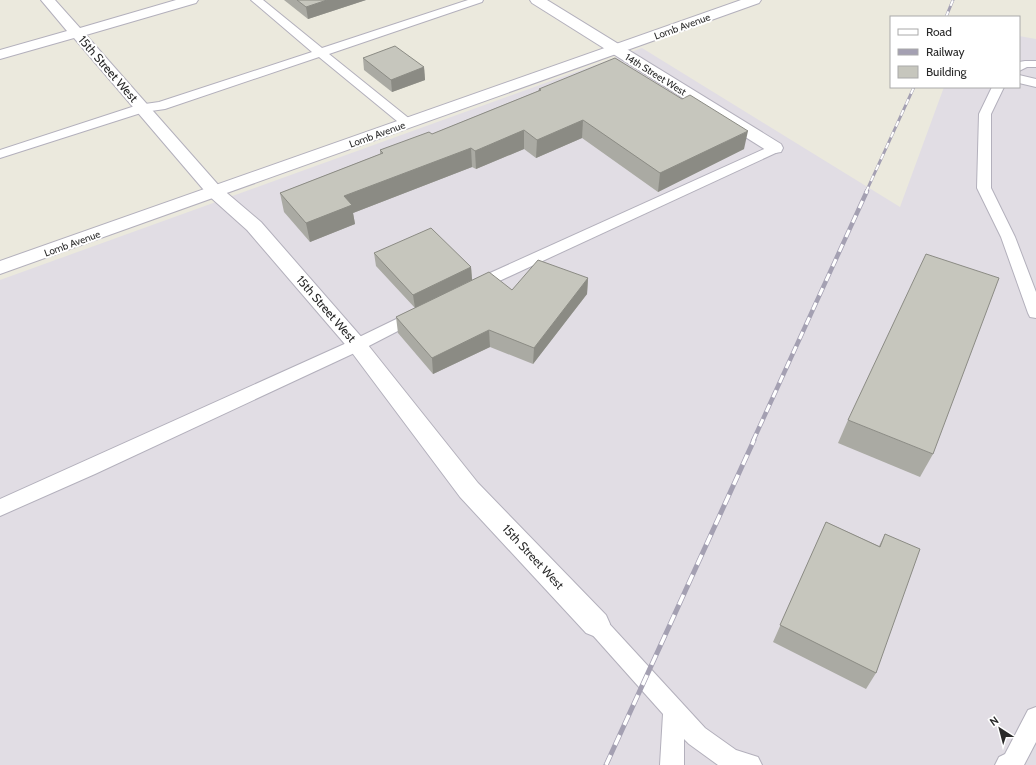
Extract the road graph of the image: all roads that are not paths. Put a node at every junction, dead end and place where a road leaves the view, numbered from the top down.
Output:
1 (48, 0) edge
2 (191, 0) edge
3 (256, 0) edge
4 (478, 0) edge
5 (537, 0) edge
6 (754, 0) edge
7 (76, 33) junction
8 (616, 49) junction
9 (320, 53) junction
10 (0, 55) edge
11 (1036, 64) edge
12 (1020, 66) edge
13 (1020, 80) edge
14 (1036, 83) edge
15 (998, 88) edge
16 (142, 108) junction
17 (407, 123) junction
18 (775, 148) joint
19 (0, 154) edge
20 (215, 192) junction
21 (0, 268) edge
22 (462, 293) edge
23 (427, 309) edge
24 (1036, 313) edge
25 (357, 345) junction
26 (0, 508) edge
27 (596, 624) joint
28 (674, 710) junction
29 (1036, 718) edge
30 (672, 765) edge
31 (750, 765) edge
32 (1007, 765) edge

1 - 7 street, 15th Street West
2 - 7 street
3 - 9 lane
4 - 9 lane
5 - 8 street, 14th Street West
6 - 8 street, Lomb Avenue
7 - 10 street
7 - 16 street, 15th Street West
8 - 17 street, Lomb Avenue
8 - 18 street, 14th Street West
9 - 16 lane
9 - 17 lane
11 - 12 lane
13 - 14 lane
15 - 24 lane
16 - 19 lane
16 - 20 street, 15th Street West
17 - 20 street, Lomb Avenue
18 - 22 lane
20 - 21 street, Lomb Avenue
20 - 25 street, 15th Street West
23 - 25 lane
25 - 26 lane
25 - 27 street, 15th Street West
27 - 28 lane
28 - 30 lane
28 - 31 lane
29 - 32 lane

